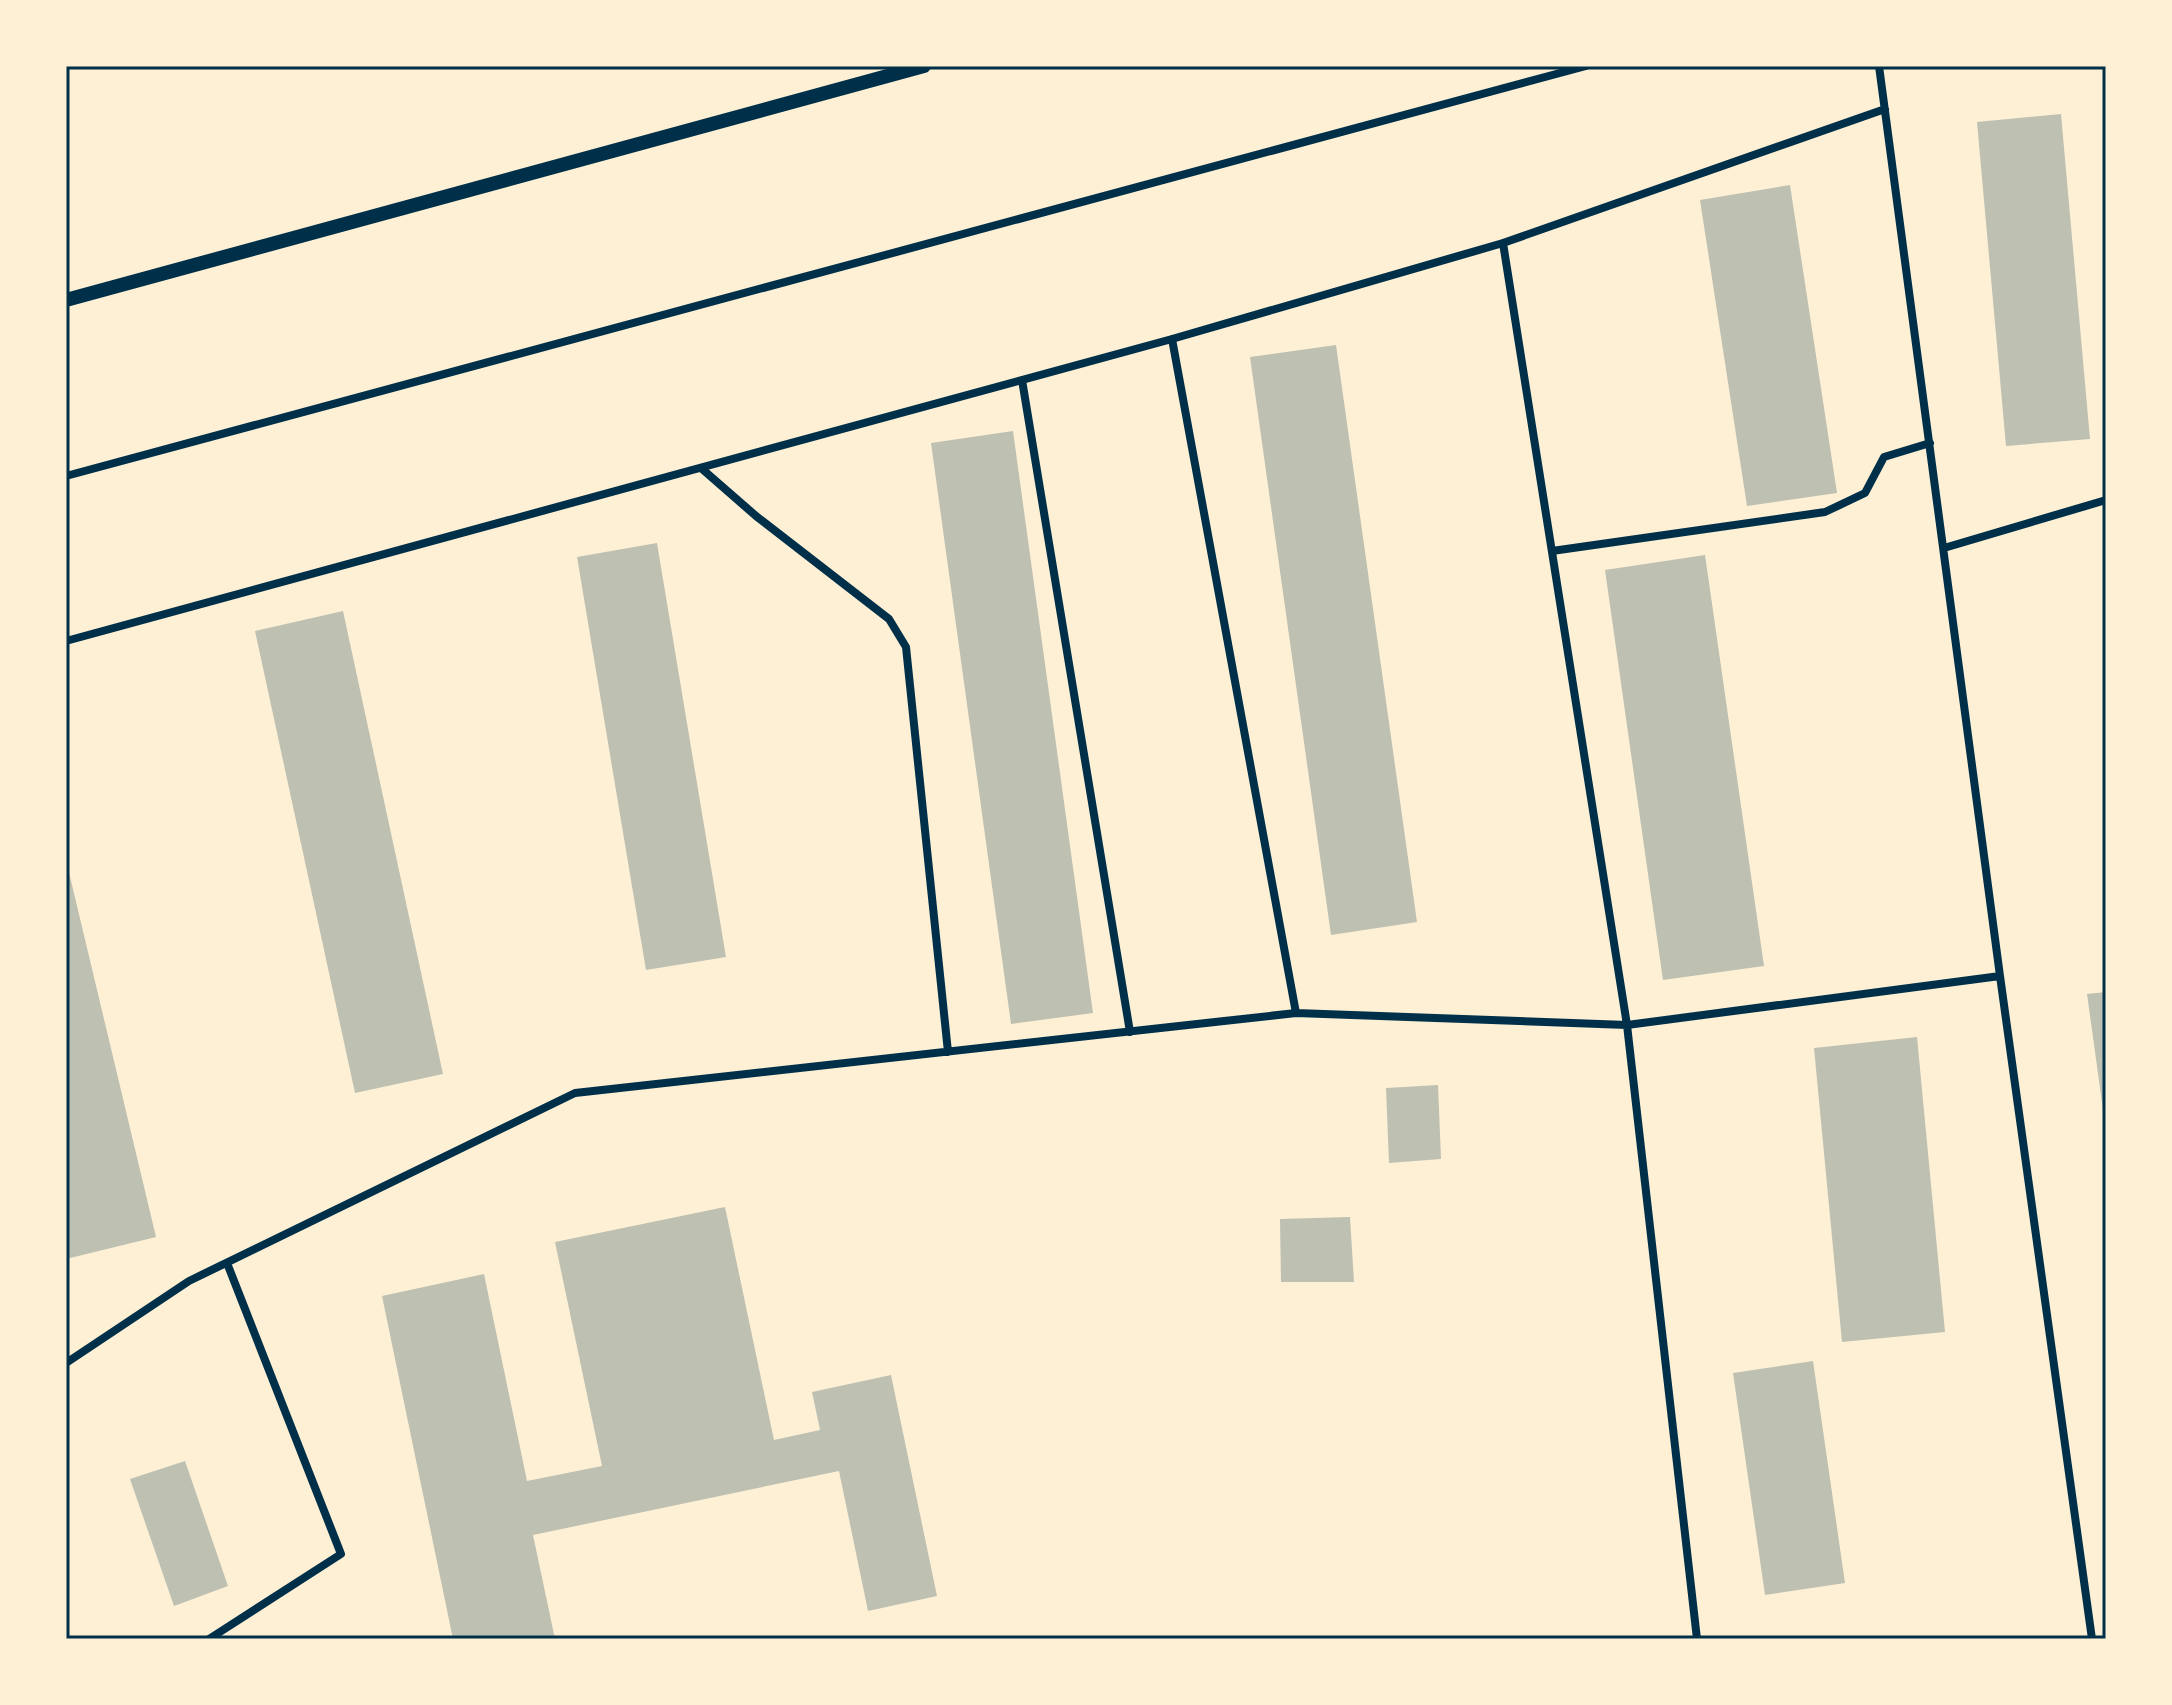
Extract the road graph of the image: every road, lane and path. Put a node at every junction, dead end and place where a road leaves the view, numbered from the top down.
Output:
1 (924, 66) edge
2 (1586, 66) edge
3 (1879, 66) edge
4 (1885, 109) junction
5 (1503, 243) junction
6 (66, 300) edge
7 (1172, 339) junction
8 (1022, 380) junction
9 (1930, 443) junction
10 (701, 468) junction
11 (66, 476) edge
12 (2106, 500) edge
13 (1944, 548) junction
14 (1552, 551) junction
15 (66, 641) edge
16 (2000, 976) junction
17 (1296, 1013) junction
18 (1627, 1025) junction
19 (1130, 1032) junction
20 (948, 1052) junction
21 (227, 1263) junction
22 (66, 1363) edge
23 (209, 1639) edge
24 (1697, 1639) edge
25 (2092, 1639) edge

1 - 6 street
2 - 11 street
3 - 4 street
4 - 5 street
4 - 9 street
5 - 7 street
5 - 14 street
7 - 8 street
7 - 17 street
8 - 10 street
8 - 19 street
9 - 13 street
9 - 14 street
10 - 15 street
10 - 20 street
12 - 13 street
13 - 16 street
14 - 18 street
16 - 18 street
16 - 25 street
17 - 18 street
17 - 19 street
18 - 24 street
19 - 20 street
20 - 21 street
21 - 22 street
21 - 23 street

